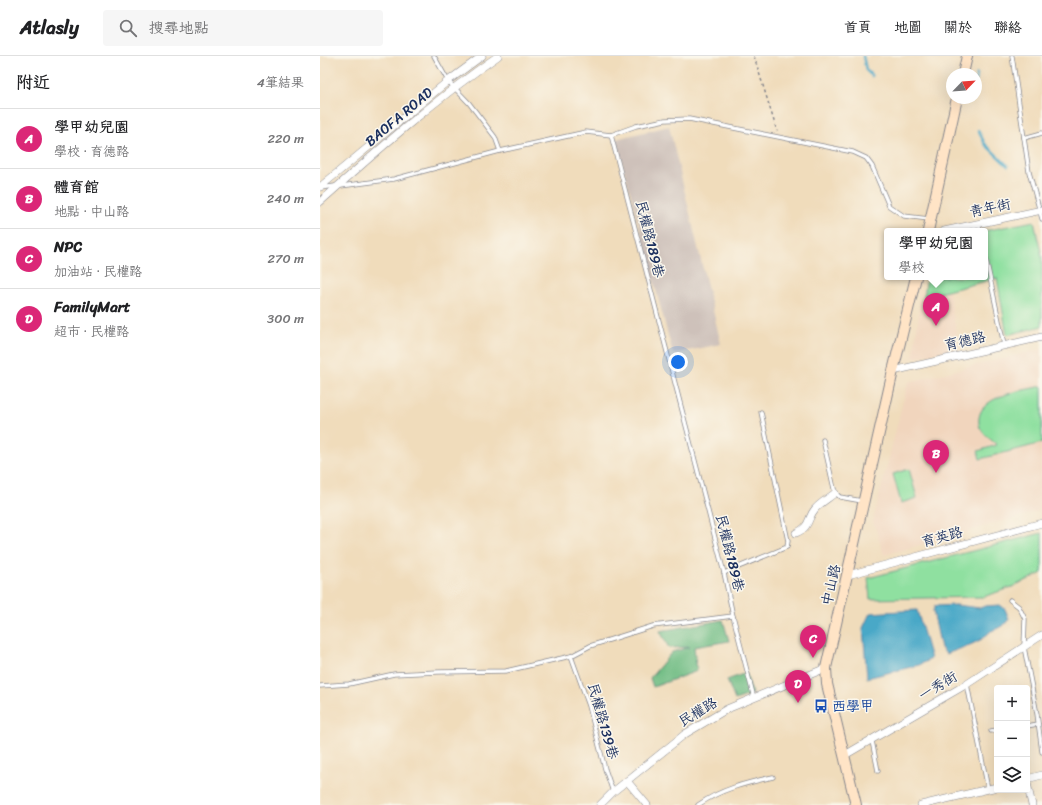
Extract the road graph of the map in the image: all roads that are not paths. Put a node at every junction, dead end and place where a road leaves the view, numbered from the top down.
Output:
1 (434, 56) edge
2 (482, 56) edge
3 (498, 56) edge
4 (1012, 56) edge
5 (448, 81) junction
6 (455, 88) junction
7 (957, 104) edge
8 (1042, 133) edge
9 (611, 135) junction
10 (1024, 138) junction
11 (500, 151) junction
12 (338, 186) junction
13 (320, 188) edge
14 (320, 202) edge
15 (1041, 211) edge
16 (1042, 218) edge
17 (930, 219) junction
18 (979, 227) edge
19 (928, 228) edge
20 (988, 269) edge
21 (915, 280) edge
22 (1042, 337) edge
23 (1004, 346) junction
24 (893, 371) junction
25 (761, 412) dead end
26 (823, 440) dead end
27 (835, 493) junction
28 (864, 502) junction
29 (1042, 523) edge
30 (796, 533) dead end
31 (724, 574) junction
32 (848, 575) junction
33 (1010, 600) dead end
34 (733, 616) junction
35 (1042, 635) edge
36 (1024, 647) junction
37 (571, 656) junction
38 (826, 668) junction
39 (967, 684) junction
40 (320, 686) edge
41 (754, 699) junction
42 (1038, 724) junction
43 (1030, 725) edge
44 (994, 730) edge
45 (991, 731) dead end
46 (872, 741) junction
47 (1042, 752) edge
48 (845, 755) junction
49 (878, 771) dead end
50 (1042, 775) edge
51 (773, 777) dead end
52 (1030, 778) edge
53 (627, 781) junction
54 (994, 788) edge
55 (988, 789) junction
56 (613, 792) junction
57 (1029, 793) edge
58 (940, 803) edge
59 (600, 805) edge
60 (646, 805) edge
61 (698, 805) edge
62 (856, 805) edge
63 (921, 805) edge
64 (1032, 805) edge

1 - 5 lane
2 - 5 street, BAOFA ROAD
3 - 6 street, BAOFA ROAD
4 - 10 lane
5 - 6 lane
5 - 13 street, BAOFA ROAD
6 - 11 lane
6 - 12 street, BAOFA ROAD
7 - 17 main road
8 - 10 lane
9 - 11 lane
9 - 17 lane
9 - 31 lane, 民權路189巷
10 - 15 lane
11 - 12 lane
12 - 13 lane
12 - 14 street, BAOFA ROAD
15 - 16 lane
15 - 18 street, 青年街
17 - 19 main road
20 - 23 lane
21 - 24 main road, 中山路
22 - 23 street, 育德路
23 - 24 street, 育德路
24 - 28 main road, 中山路
25 - 31 lane
26 - 27 lane
27 - 28 lane
27 - 30 street
28 - 32 main road, 中山路
29 - 32 street, 育英路
31 - 34 lane, 民權路189巷
32 - 38 main road, 中山路
33 - 36 lane
34 - 37 lane
34 - 41 lane, 民權路189巷
35 - 36 street, 一秀街
36 - 39 street, 一秀街
36 - 42 lane
37 - 40 lane
37 - 56 lane, 民權路139巷
38 - 41 street, 民權路
38 - 48 main road, 中山路
39 - 46 street, 一秀街
39 - 55 lane
41 - 53 street, 民權路
42 - 43 lane
42 - 47 lane
44 - 45 lane
46 - 48 street, 一秀街
46 - 49 lane
48 - 62 main road, 中山路
50 - 52 street
51 - 61 lane
53 - 56 street, 民權路
53 - 60 street
54 - 55 street
55 - 58 street
56 - 59 street, 民權路
57 - 64 street
58 - 63 street

